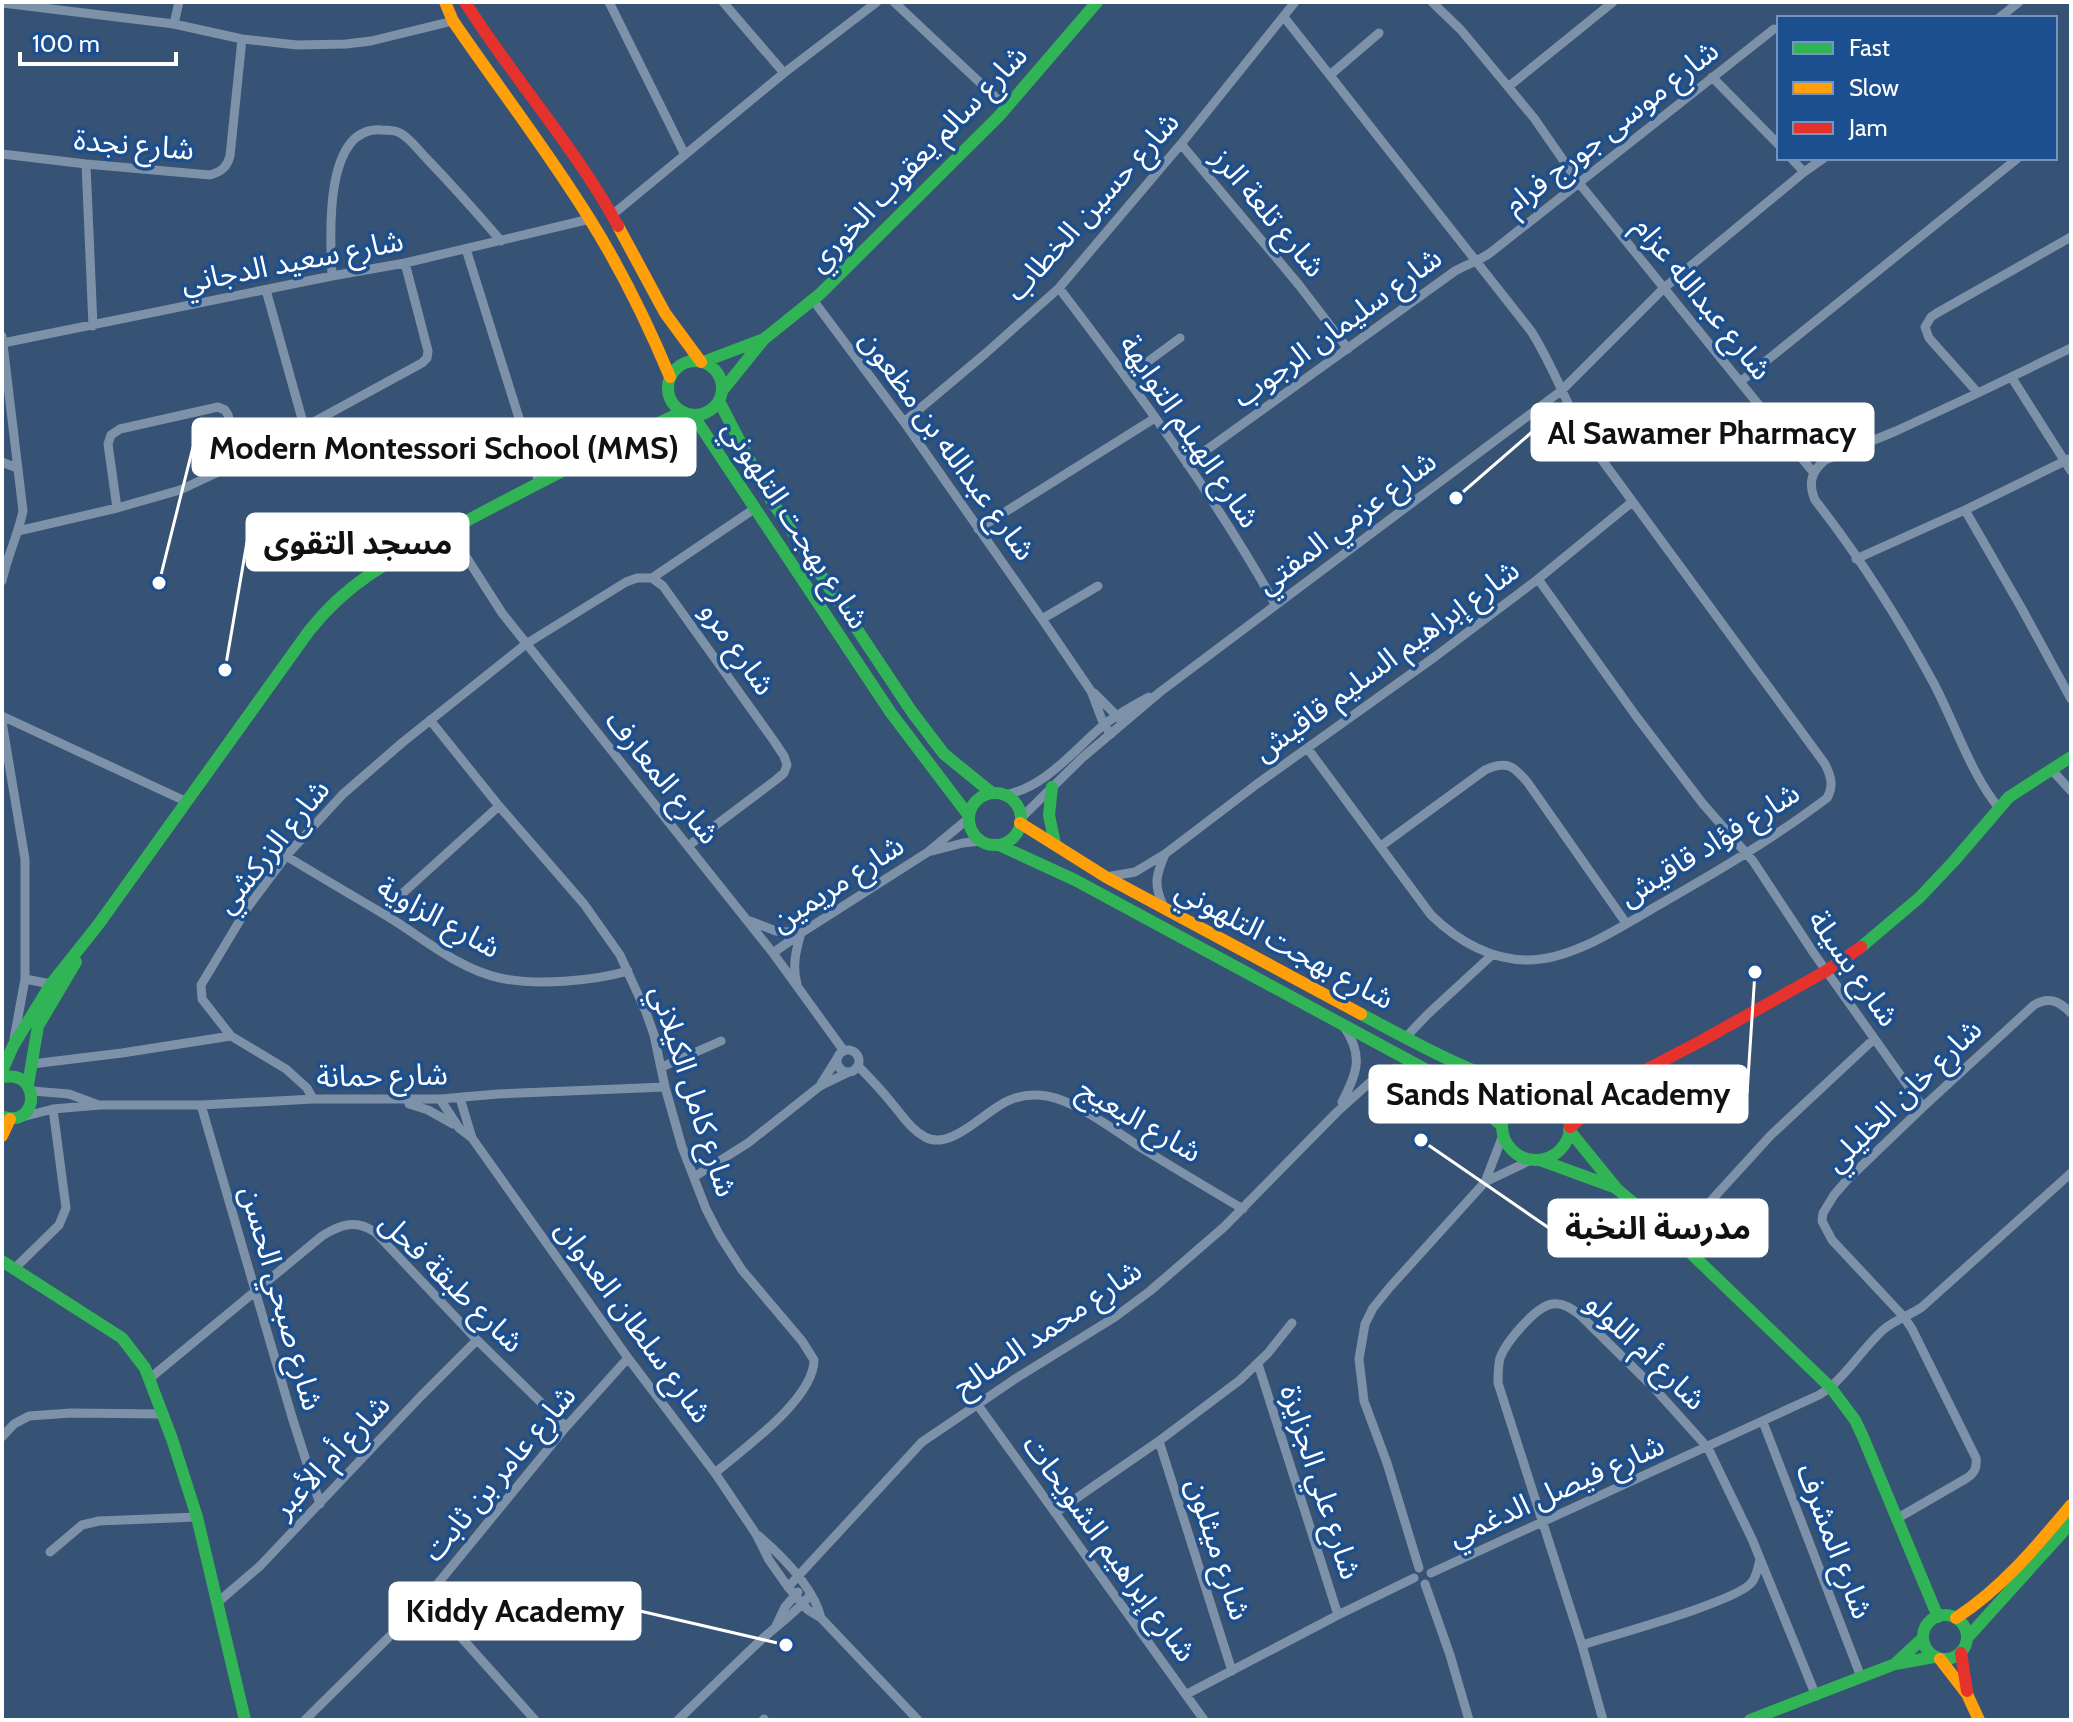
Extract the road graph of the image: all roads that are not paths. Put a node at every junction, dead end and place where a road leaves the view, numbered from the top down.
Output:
1 (179, 2) edge
2 (445, 2) edge
3 (465, 2) edge
4 (609, 2) edge
5 (723, 2) edge
6 (894, 2) edge
7 (1097, 2) edge
8 (1295, 2) edge
9 (1432, 2) edge
10 (1613, 2) edge
11 (2019, 2) edge
12 (873, 3) edge
13 (3, 4) edge
14 (2002, 16) edge
15 (1284, 17) junction
16 (453, 21) junction
17 (174, 24) junction
18 (1774, 29) dead end
19 (1379, 33) dead end
20 (242, 39) junction
21 (784, 73) junction
22 (1330, 75) junction
23 (1712, 77) junction
24 (1508, 87) junction
25 (1007, 108) junction
26 (1777, 143) edge
27 (1181, 144) junction
28 (2, 154) edge
29 (685, 155) junction
30 (1793, 160) edge
31 (1821, 160) edge
32 (2016, 160) edge
33 (86, 164) junction
34 (1804, 172) junction
35 (1579, 183) junction
36 (612, 215) junction
37 (590, 219) junction
38 (2071, 237) edge
39 (501, 241) junction
40 (466, 249) junction
41 (1477, 261) junction
42 (405, 263) junction
43 (332, 276) junction
44 (1059, 288) junction
45 (1664, 288) junction
46 (266, 290) junction
47 (813, 300) junction
48 (93, 326) junction
49 (2, 336) edge
50 (1180, 338) dead end
51 (764, 339) junction
52 (3, 343) edge
53 (2071, 348) edge
54 (1348, 349) junction
55 (3, 355) edge
56 (702, 362) junction
57 (670, 377) junction
58 (1127, 377) junction
59 (2012, 378) junction
60 (1740, 382) junction
61 (1561, 391) junction
62 (1978, 393) junction
63 (720, 396) junction
64 (688, 414) junction
65 (1155, 418) junction
66 (904, 422) junction
67 (304, 426) junction
68 (2068, 460) edge
69 (2, 462) edge
70 (240, 462) junction
71 (1187, 464) junction
72 (17, 468) junction
73 (2071, 471) edge
74 (1813, 472) junction
75 (539, 482) junction
76 (1632, 502) junction
77 (117, 508) junction
78 (754, 509) junction
79 (1965, 510) junction
80 (978, 529) junction
81 (449, 530) junction
82 (18, 531) junction
83 (1856, 559) junction
84 (4, 563) edge
85 (652, 578) junction
86 (1538, 579) junction
87 (2, 581) edge
88 (1098, 586) dead end
89 (1275, 604) junction
90 (1042, 619) junction
91 (526, 644) junction
92 (1091, 691) junction
93 (2071, 699) edge
94 (2, 719) edge
95 (1121, 719) junction
96 (430, 720) junction
97 (1104, 725) junction
98 (1111, 734) junction
99 (1308, 749) junction
100 (2071, 757) edge
101 (2051, 769) junction
102 (1052, 787) junction
103 (2071, 791) edge
104 (998, 794) junction
105 (185, 801) junction
106 (499, 806) junction
107 (1999, 808) junction
108 (969, 817) junction
109 (1020, 821) junction
110 (981, 841) junction
111 (1055, 844) junction
112 (999, 845) junction
113 (688, 846) junction
114 (1381, 846) junction
115 (928, 852) junction
116 (1165, 854) junction
117 (1747, 854) junction
118 (286, 856) junction
119 (1106, 877) junction
120 (1165, 910) junction
121 (385, 914) junction
122 (743, 917) junction
123 (1626, 923) junction
124 (98, 925) junction
125 (801, 933) junction
126 (773, 953) junction
127 (1492, 955) junction
128 (628, 971) junction
129 (1826, 971) junction
130 (25, 979) junction
131 (51, 984) junction
132 (798, 986) junction
133 (2071, 1013) edge
134 (1340, 1021) junction
135 (231, 1036) junction
136 (1406, 1037) junction
137 (1874, 1039) junction
138 (721, 1041) dead end
139 (13, 1046) junction
140 (841, 1054) junction
141 (32, 1064) junction
142 (662, 1067) junction
143 (853, 1069) junction
144 (1425, 1069) junction
145 (2, 1071) edge
146 (2, 1077) edge
147 (1632, 1077) junction
148 (820, 1086) junction
149 (665, 1087) junction
150 (30, 1088) junction
151 (1539, 1093) junction
152 (460, 1098) junction
153 (313, 1099) junction
154 (440, 1099) junction
155 (398, 1100) junction
156 (100, 1105) junction
157 (201, 1105) junction
158 (1923, 1107) junction
159 (53, 1109) junction
160 (1337, 1112) junction
161 (10, 1118) edge
162 (459, 1128) junction
163 (1569, 1128) junction
164 (1502, 1131) junction
165 (2, 1136) edge
166 (472, 1138) junction
167 (1535, 1160) junction
168 (2071, 1173) edge
169 (694, 1177) junction
170 (1485, 1182) junction
171 (1617, 1189) junction
172 (1243, 1209) junction
173 (1676, 1239) junction
174 (2, 1261) edge
175 (14, 1269) junction
176 (256, 1289) junction
177 (1904, 1317) junction
178 (1292, 1323) dead end
179 (477, 1340) junction
180 (628, 1358) junction
181 (1258, 1364) junction
182 (149, 1379) junction
183 (1831, 1388) junction
184 (977, 1404) junction
185 (163, 1414) junction
186 (1763, 1422) junction
187 (566, 1427) junction
188 (2, 1437) edge
189 (1159, 1441) junction
190 (1708, 1448) junction
191 (715, 1473) junction
192 (320, 1504) junction
193 (2071, 1505) edge
194 (1055, 1513) junction
195 (197, 1517) junction
196 (1898, 1518) junction
197 (1543, 1523) junction
198 (2071, 1523) edge
199 (756, 1534) junction
200 (50, 1552) dead end
201 (1760, 1559) junction
202 (1417, 1573) junction
203 (1431, 1573) junction
204 (801, 1581) junction
205 (1425, 1584) junction
206 (788, 1587) junction
207 (811, 1594) junction
208 (795, 1596) junction
209 (426, 1598) junction
210 (218, 1602) junction
211 (802, 1604) junction
212 (1338, 1615) junction
213 (1938, 1617) junction
214 (821, 1618) junction
215 (1956, 1618) junction
216 (776, 1626) junction
217 (1968, 1637) junction
218 (1923, 1638) junction
219 (1582, 1645) junction
220 (1961, 1653) junction
221 (1937, 1658) junction
222 (1895, 1664) junction
223 (1232, 1671) junction
224 (1861, 1677) junction
225 (1187, 1694) junction
226 (1967, 1694) junction
227 (1816, 1696) junction
228 (245, 1720) edge
229 (305, 1720) edge
230 (535, 1720) edge
231 (678, 1720) edge
232 (918, 1720) edge
233 (1204, 1720) edge
234 (1469, 1720) edge
235 (1603, 1720) edge
236 (1750, 1720) edge
237 (1979, 1720) edge

1 - 17 street
2 - 16 street
3 - 36 street
4 - 29 street
5 - 21 street
6 - 25 street
7 - 25 street, شارع سالم يعقوب الخوري
8 - 15 street, شارع حسين الخطاب
9 - 24 street, شارع عبدالله عزام
10 - 24 street
11 - 14 street
12 - 21 street
13 - 17 street
15 - 22 street, شارع فؤاد قاقيش
15 - 27 street, شارع حسين الخطاب
16 - 20 street
16 - 37 street
17 - 20 street
18 - 23 street, شارع موسى جورج فرام
19 - 22 street
20 - 33 street, شارع نجدة
21 - 29 street
22 - 41 street, شارع فؤاد قاقيش
23 - 26 street
23 - 35 street, شارع موسى جورج فرام
24 - 35 street, شارع عبدالله عزام
25 - 47 street, شارع سالم يعقوب الخوري
27 - 44 street, شارع حسين الخطاب
27 - 54 street, شارع تلعة الرز
28 - 33 street, شارع نجدة
29 - 36 street
30 - 34 street
31 - 34 street, شارع عزمي المفتي
32 - 60 street
33 - 48 street
34 - 45 street, شارع عزمي المفتي
35 - 41 street, شارع موسى جورج فرام
35 - 45 street, شارع عبدالله عزام
36 - 56 street
37 - 39 street, شارع سعيد الدجاني
37 - 57 street
38 - 62 street
39 - 40 street, شارع سعيد الدجاني
39 - 43 street
40 - 42 street, شارع سعيد الدجاني
40 - 75 street
41 - 54 street, شارع سليمان الرجوب
41 - 61 street, شارع فؤاد قاقيش
42 - 43 street, شارع سعيد الدجاني
42 - 67 street
43 - 46 street, شارع سعيد الدجاني
44 - 58 street, شارع الهيلم التوايهة
44 - 66 street, شارع حسين الخطاب
45 - 60 street, شارع عبدالله عزام
45 - 61 street, شارع عزمي المفتي
46 - 48 street, شارع سعيد الدجاني
46 - 67 street
47 - 51 street, شارع سالم يعقوب الخوري
47 - 66 street, شارع عبدالله بن مظعون
48 - 52 street, شارع سعيد الدجاني
49 - 52 street
50 - 58 street
51 - 56 street, شارع سالم يعقوب الخوري
51 - 63 street, شارع سالم يعقوب الخوري
52 - 55 street
53 - 59 street
54 - 71 street, شارع سليمان الرجوب
55 - 72 street
56 - 57 street
56 - 63 street
57 - 64 street
58 - 65 street, شارع الهيلم التوايهة
59 - 62 street
59 - 68 street
60 - 74 street, شارع عبدالله عزام
61 - 76 street, شارع فؤاد قاقيش
61 - 89 street, شارع عزمي المفتي
62 - 74 street
63 - 64 street
63 - 104 street, شارع بهجت التلهوني
64 - 75 street
64 - 78 street, شارع بهجت التلهوني
65 - 71 street, شارع الهيلم التوايهة
65 - 80 street
66 - 80 street, شارع عبدالله بن مظعون
67 - 70 street
68 - 73 street
68 - 79 street
69 - 72 street
70 - 77 street
70 - 77 street
71 - 89 street, شارع الهيلم التوايهة
72 - 82 street
74 - 83 street, شارع عبدالله عزام
75 - 81 street
76 - 86 street, شارع إبراهيم السليم قاقيش
76 - 117 street, شارع فؤاد قاقيش
77 - 82 street
78 - 85 street
78 - 108 street, شارع بهجت التلهوني
79 - 83 street
79 - 93 street
80 - 90 street, شارع عبدالله بن مظعون
81 - 91 street, شارع المعارف
81 - 105 street
82 - 84 street
83 - 107 street, شارع عبدالله عزام
84 - 87 street
85 - 91 street
85 - 113 street, شارع مرو
86 - 99 street, شارع إبراهيم السليم قاقيش
86 - 117 street, شارع بسيلة
88 - 90 street
89 - 95 street, شارع عزمي المفتي
90 - 92 street, شارع عبدالله بن مظعون
91 - 96 street, شارع الزركشي
91 - 113 street, شارع المعارف
92 - 95 street, شارع عبدالله بن مظعون
92 - 97 street, شارع عبدالله بن مظعون
94 - 105 street
94 - 130 street
95 - 97 street, شارع عزمي المفتي
95 - 98 street, شارع عزمي المفتي
96 - 106 street, شارع كامل الكيلاني
96 - 118 street, شارع الزركشي
97 - 98 street, شارع عبدالله بن مظعون
97 - 104 street, شارع عزمي المفتي
98 - 102 street, شارع عزمي المفتي
99 - 114 street, شارع فؤاد قاقيش
99 - 116 street, شارع إبراهيم السليم قاقيش
100 - 101 street
101 - 103 street
101 - 107 street
102 - 109 street, شارع عزمي المفتي
102 - 111 street
104 - 108 street
104 - 109 street
105 - 124 street
106 - 121 street
106 - 128 street, شارع كامل الكيلاني
107 - 129 street
108 - 110 street
108 - 115 street, شارع مريمين
109 - 111 street, شارع بهجت التلهوني
109 - 112 street
110 - 112 street
110 - 115 street, شارع مريمين
111 - 119 street, شارع بهجت التلهوني
112 - 134 street, شارع بهجت التلهوني
113 - 122 street, شارع المعارف
114 - 123 street
114 - 127 street, شارع فؤاد قاقيش
115 - 125 street, شارع مريمين
116 - 119 street, شارع إبراهيم السليم قاقيش
116 - 120 street
117 - 123 street, شارع فؤاد قاقيش
117 - 129 street, شارع بسيلة
118 - 121 street, شارع الزاوية
118 - 135 street, شارع الزركشي
119 - 120 street, شارع بهجت التلهوني
120 - 136 street, شارع بهجت التلهوني
121 - 128 street, شارع الزاوية
122 - 125 street
122 - 126 street, شارع المعارف
123 - 127 street, شارع فؤاد قاقيش
124 - 131 street
124 - 141 street
125 - 126 street, شارع مريمين
125 - 132 street
126 - 132 street, شارع المعارف
127 - 136 street
128 - 142 street, شارع كامل الكيلاني
129 - 137 street, شارع بسيلة
129 - 147 street
130 - 131 street
130 - 139 street
131 - 139 street
132 - 140 street, شارع المعارف
133 - 158 street, شارع خان الخليلي
134 - 144 street, شارع بهجت التلهوني
134 - 160 street, شارع محمد الصالح
135 - 141 street
135 - 153 street, شارع الزركشي
136 - 151 street, شارع بهجت التلهوني
137 - 158 street, شارع بسيلة
137 - 173 street
138 - 142 street
139 - 145 street
140 - 143 street
140 - 143 street
140 - 148 street
141 - 150 street
142 - 149 street, شارع كامل الكيلاني
143 - 148 street
143 - 172 street, شارع البعيج
144 - 160 street, شارع محمد الصالح
144 - 164 street, شارع بهجت التلهوني
146 - 150 street
147 - 151 street
147 - 163 street
148 - 169 street
149 - 152 street, شارع حمانة
149 - 169 street, شارع كامل الكيلاني
150 - 156 street, شارع حمانة
150 - 161 street
151 - 163 street
151 - 164 street
152 - 154 street, شارع حمانة
152 - 166 street, شارع سلطان العدوان
153 - 155 street, شارع حمانة
153 - 157 street, شارع حمانة
154 - 155 street, شارع حمانة
154 - 162 street, شارع سلطان العدوان
155 - 162 street
156 - 157 street, شارع حمانة
156 - 159 street, شارع حمانة
157 - 176 street, شارع صبحي الحسن
158 - 177 street, شارع خان الخليلي
159 - 161 street, شارع حمانة
159 - 175 street
160 - 172 street, شارع محمد الصالح
161 - 165 street
162 - 166 street, شارع سلطان العدوان
163 - 167 street
163 - 171 street
164 - 167 street
164 - 170 street
166 - 180 street, شارع سلطان العدوان
167 - 170 street
167 - 171 street
168 - 177 street
169 - 191 street, شارع كامل الكيلاني
170 - 202 street
171 - 173 street
172 - 184 street, شارع محمد الصالح
173 - 183 street
174 - 175 street
175 - 182 street
176 - 179 street, شارع طبقة فحل
176 - 182 street
176 - 192 street, شارع صبحي الحسن
177 - 183 street
177 - 196 street, شارع خان الخليلي
178 - 181 street, شارع علي الجزايزة
179 - 187 street, شارع طبقة فحل
179 - 192 street, شارع أم الأعبر
180 - 187 street, شارع عامر بن ثابت
180 - 191 street, شارع سلطان العدوان
181 - 189 street, شارع علي الجزايزة
181 - 212 street, شارع علي الجزايزة
182 - 185 street
183 - 186 street, شارع فيصل الدغمي
183 - 196 street
184 - 194 street, شارع إبراهيم الشويحات
184 - 204 street, شارع محمد الصالح
185 - 188 street
185 - 195 street
186 - 190 street, شارع فيصل الدغمي
186 - 224 street, شارع المشرف
187 - 209 street, شارع عامر بن ثابت
189 - 194 street, شارع علي الجزايزة
189 - 223 street, شارع ميثلون
190 - 197 street, شارع فيصل الدغمي
190 - 197 street, شارع أم اللولو
190 - 201 street, شارع أم اللولو
191 - 199 street, شارع سلطان العدوان
192 - 210 street, شارع أم الأعبر
193 - 215 street
194 - 225 street, شارع إبراهيم الشويحات
195 - 200 street
195 - 210 street
196 - 213 street
197 - 203 street, شارع فيصل الدغمي
197 - 219 street, شارع أم اللولو
198 - 217 street
199 - 204 street, شارع سلطان العدوان
199 - 206 street, شارع سلطان العدوان
201 - 219 street
201 - 227 street, شارع أم اللولو
202 - 203 street
202 - 205 street
202 - 212 street
203 - 205 street
204 - 206 street, شارع محمد الصالح
204 - 207 street, شارع سلطان العدوان
204 - 208 street
205 - 234 street
206 - 208 street, شارع سلطان العدوان
207 - 211 street
207 - 214 street, شارع سلطان العدوان
208 - 211 street, شارع سلطان العدوان
208 - 216 street
209 - 229 street, شارع عامر بن ثابت
209 - 230 street
210 - 228 street
211 - 214 street, شارع سلطان العدوان
211 - 216 street
212 - 223 street
213 - 215 street
213 - 218 street
214 - 232 street, شارع سلطان العدوان
215 - 217 street
216 - 231 street
217 - 220 street
218 - 221 street
218 - 222 street
219 - 235 street, شارع أم اللولو
220 - 221 street
220 - 226 street
221 - 222 street
221 - 226 street
222 - 224 street
223 - 225 street
224 - 227 street
225 - 233 street, شارع إبراهيم الشويحات
226 - 237 street
227 - 236 street

